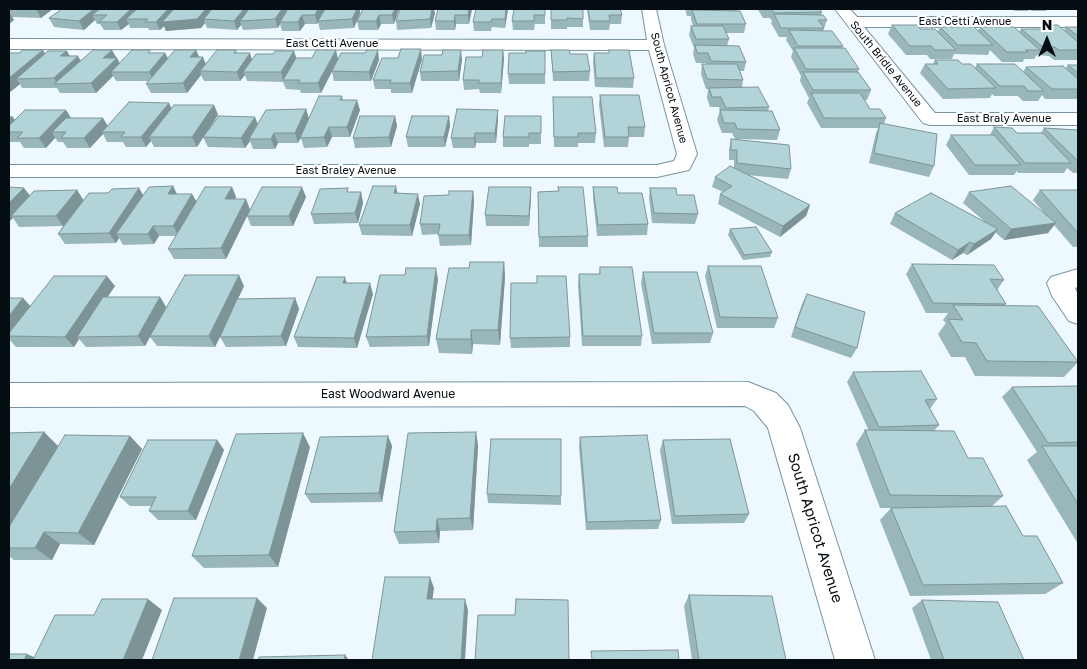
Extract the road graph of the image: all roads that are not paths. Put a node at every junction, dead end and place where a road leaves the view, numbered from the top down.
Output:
1 (649, 9) edge
2 (842, 9) edge
3 (852, 22) junction
4 (1078, 22) edge
5 (9, 44) edge
6 (656, 44) junction
7 (930, 119) joint
8 (1078, 119) edge
9 (682, 166) joint
10 (9, 171) edge
11 (1069, 281) edge
12 (1078, 314) edge
13 (9, 394) edge
14 (764, 402) joint
15 (855, 660) edge

1 - 6 street, South Apricot Avenue
2 - 3 street, South Bridle Avenue
3 - 4 street, East Cetti Avenue
3 - 7 street, South Bridle Avenue
5 - 6 street, East Cetti Avenue
6 - 9 street, South Apricot Avenue
7 - 8 street, East Braly Avenue
9 - 10 street, East Braley Avenue
11 - 12 street
13 - 14 street, East Woodward Avenue
14 - 15 street, South Apricot Avenue

